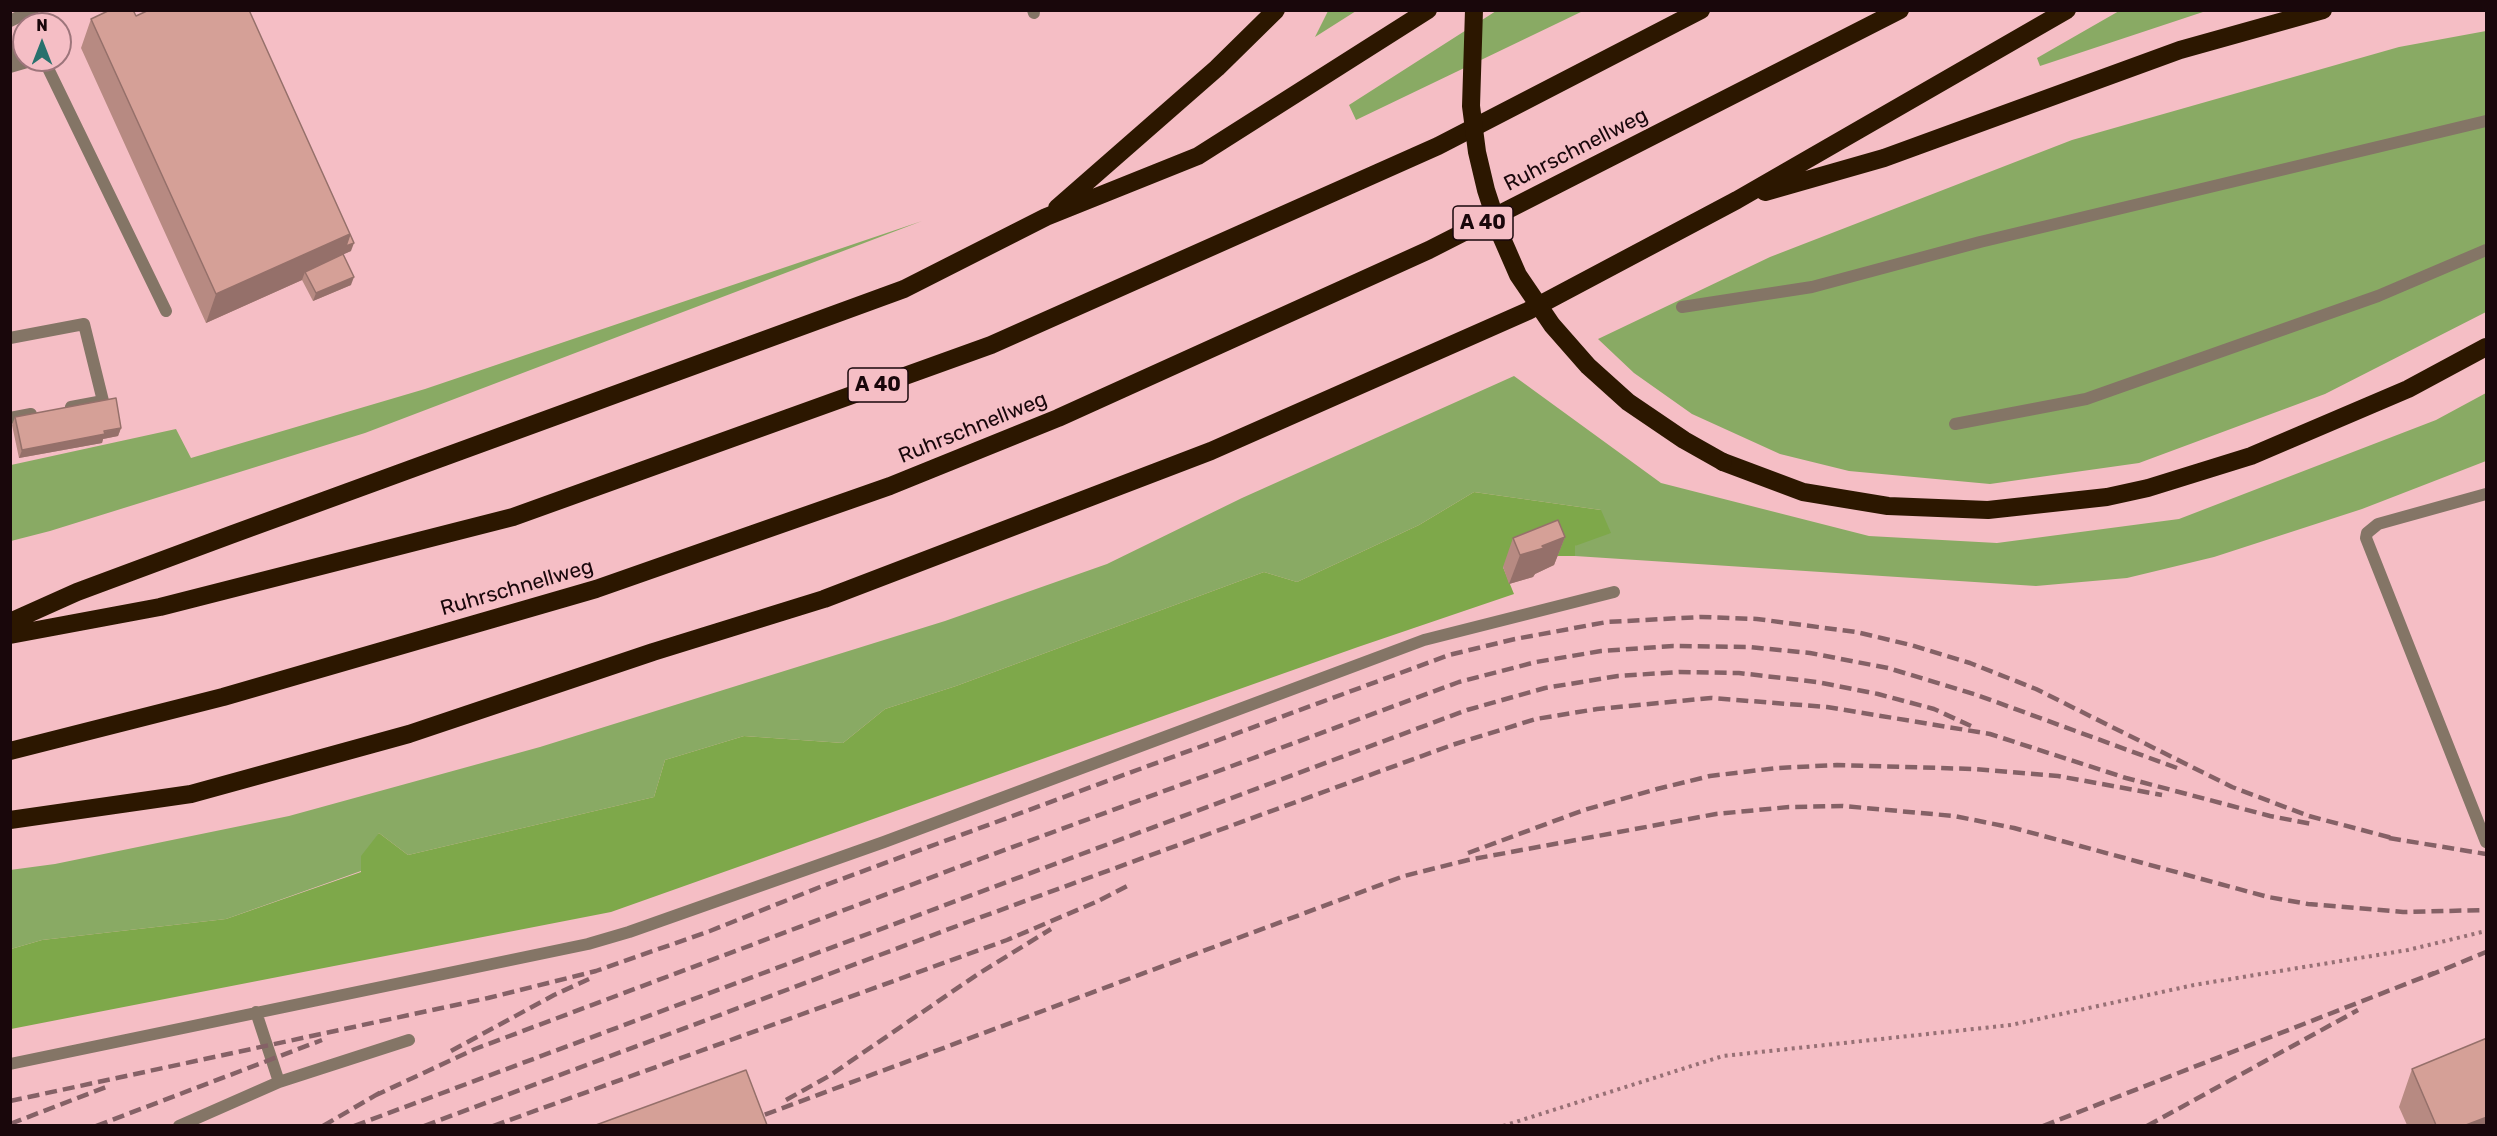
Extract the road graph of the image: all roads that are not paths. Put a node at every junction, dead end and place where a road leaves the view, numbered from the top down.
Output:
1 (33, 10) edge
2 (1276, 10) edge
3 (1428, 10) edge
4 (1474, 10) edge
5 (1701, 10) edge
6 (1899, 10) edge
7 (2067, 10) edge
8 (2324, 10) edge
9 (10, 21) edge
10 (50, 72) edge
11 (2487, 121) edge
12 (1737, 200) junction
13 (1046, 217) junction
14 (2487, 250) edge
15 (1682, 307) dead end
16 (166, 310) dead end
17 (10, 338) edge
18 (2487, 346) edge
19 (10, 418) edge
20 (1955, 423) dead end
21 (2487, 494) edge
22 (1614, 592) dead end
23 (10, 622) edge
24 (10, 635) edge
25 (10, 751) edge
26 (10, 820) edge
27 (2487, 842) edge
28 (256, 1012) junction
29 (409, 1040) dead end
30 (10, 1064) edge
31 (279, 1082) junction
32 (179, 1125) edge

1 - 9 lane
2 - 13 highway
3 - 13 highway
4 - 18 highway, bridge
5 - 24 highway, A 40
6 - 25 highway, Ruhrschnellweg / A 40
7 - 12 highway
8 - 12 highway
10 - 16 lane
11 - 15 lane
12 - 26 highway
13 - 23 highway
14 - 20 lane
17 - 19 lane
21 - 27 lane
22 - 28 lane
28 - 30 lane
28 - 31 lane
29 - 31 lane
31 - 32 lane

